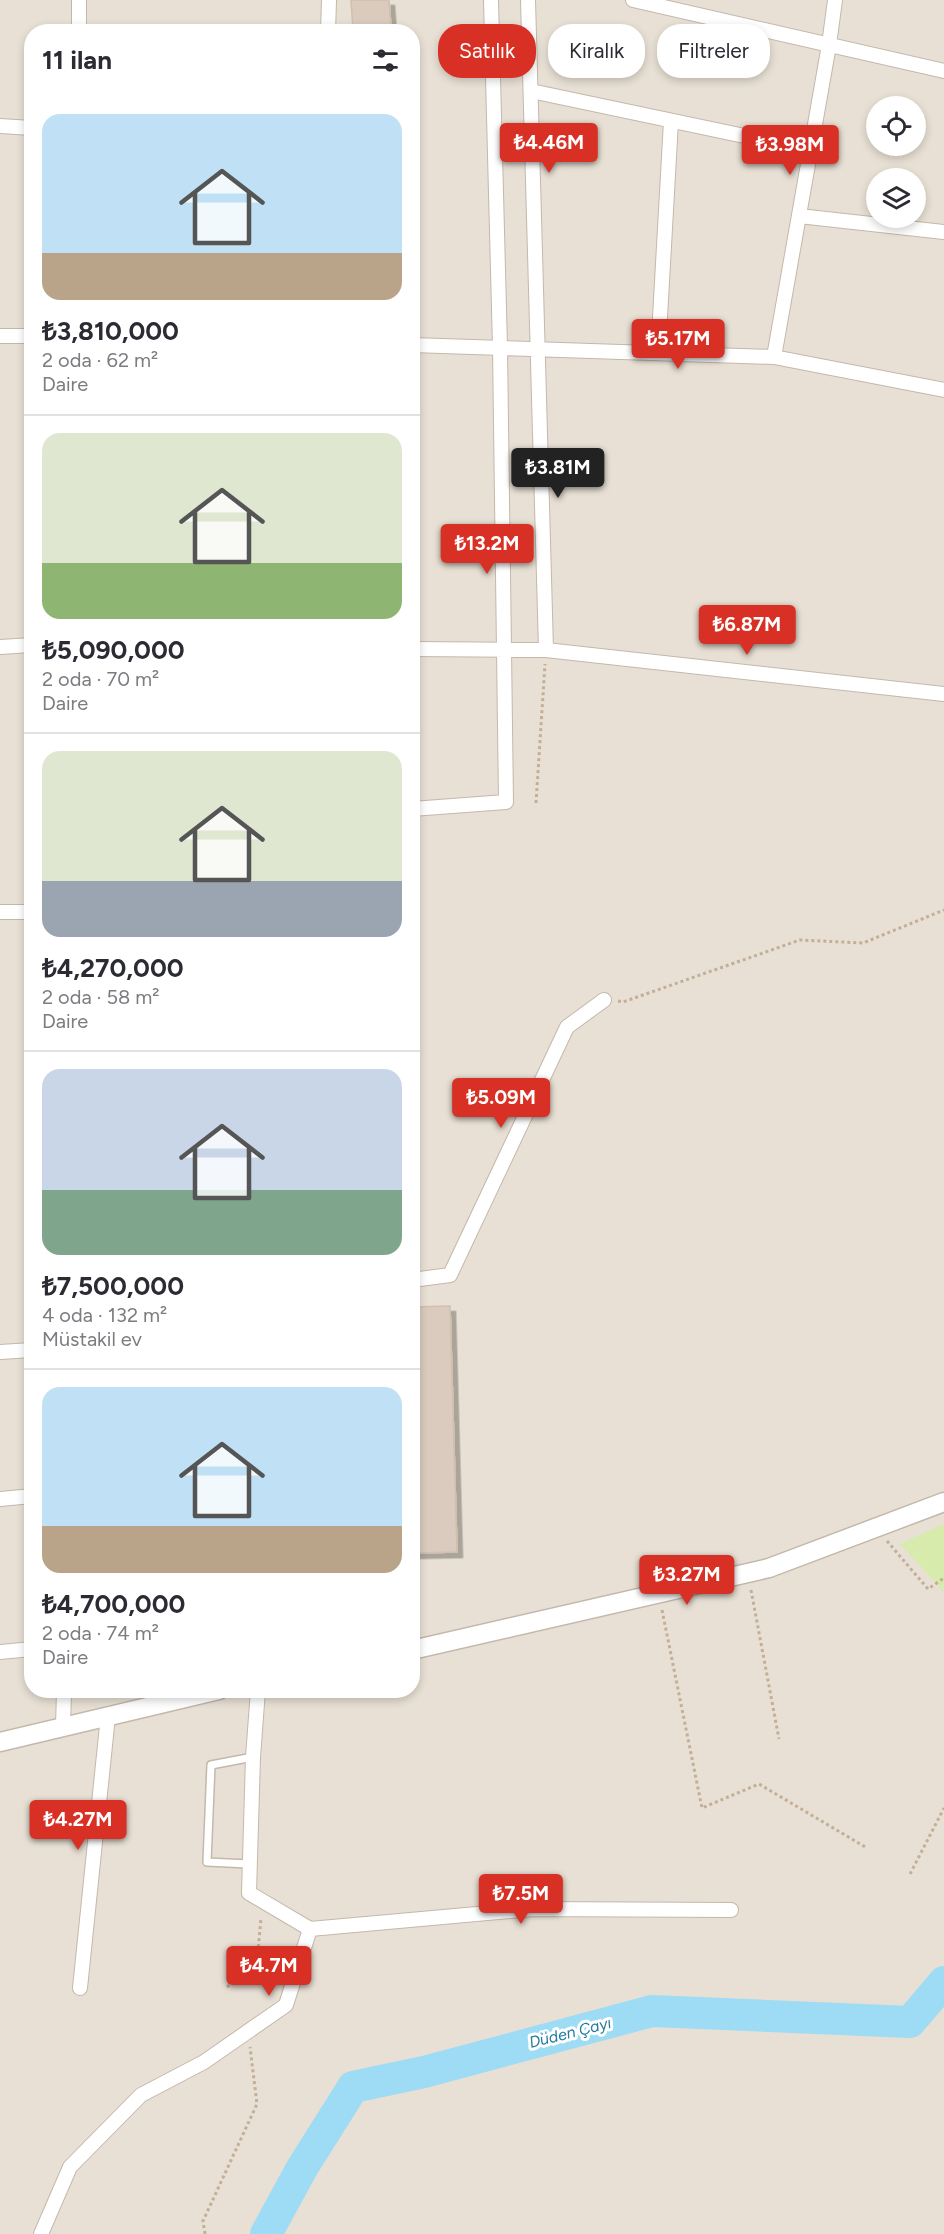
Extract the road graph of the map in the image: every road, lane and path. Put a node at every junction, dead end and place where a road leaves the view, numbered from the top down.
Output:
1 (79, 0) edge
2 (329, 0) edge
3 (491, 0) edge
4 (528, 0) edge
5 (633, 0) edge
6 (835, 0) edge
7 (667, 4) edge
8 (79, 24) edge
9 (328, 24) edge
10 (829, 45) junction
11 (944, 71) edge
12 (531, 91) junction
13 (671, 121) junction
14 (0, 126) edge
15 (24, 128) edge
16 (811, 150) junction
17 (799, 216) junction
18 (944, 232) edge
19 (0, 336) edge
20 (24, 336) edge
21 (420, 345) edge
22 (500, 347) junction
23 (539, 349) junction
24 (658, 353) junction
25 (774, 357) junction
26 (944, 390) edge
27 (24, 646) edge
28 (0, 647) edge
29 (420, 649) edge
30 (504, 649) junction
31 (546, 650) junction
32 (944, 694) edge
33 (536, 803) dead end
34 (420, 808) edge
35 (944, 910) edge
36 (0, 912) edge
37 (24, 912) edge
38 (604, 999) joint
39 (420, 1279) edge
40 (24, 1350) edge
41 (0, 1352) edge
42 (24, 1497) edge
43 (0, 1499) edge
44 (944, 1502) edge
45 (877, 1528) junction
46 (748, 1573) junction
47 (944, 1578) edge
48 (658, 1594) junction
49 (420, 1648) edge
50 (24, 1650) edge
51 (0, 1652) edge
52 (64, 1698) edge
53 (185, 1698) edge
54 (257, 1698) edge
55 (108, 1716) junction
56 (63, 1727) junction
57 (779, 1739) dead end
58 (0, 1742) edge
59 (253, 1757) junction
60 (944, 1808) edge
61 (867, 1848) dead end
62 (249, 1864) junction
63 (910, 1874) dead end
64 (262, 1901) junction
65 (731, 1910) dead end
66 (310, 1929) junction
67 (227, 1987) dead end
68 (80, 1988) dead end
69 (248, 2031) junction
70 (41, 2234) edge
71 (205, 2234) edge

1 - 8 street
2 - 9 street
3 - 22 street
4 - 12 street
5 - 7 street
6 - 10 street
7 - 10 street
10 - 11 street
10 - 16 street
12 - 13 street
12 - 23 street
13 - 16 street
13 - 24 street
14 - 15 street
16 - 17 street
17 - 18 street
17 - 25 street
19 - 20 street
21 - 22 street
22 - 23 street
22 - 30 street
23 - 24 street
23 - 31 street
24 - 25 street
25 - 26 street
27 - 28 street
29 - 30 street
30 - 31 street
30 - 34 street
31 - 32 street
31 - 33 path
35 - 38 path
36 - 37 street
38 - 39 street
40 - 41 street
42 - 43 street
44 - 45 street
45 - 46 street
45 - 47 path
46 - 48 street
46 - 57 path
48 - 49 street
48 - 61 path
50 - 51 street
52 - 56 street
53 - 55 street
54 - 59 street
55 - 56 street
55 - 68 street
56 - 58 street
59 - 62 street
59 - 62 lane
60 - 63 path
62 - 64 street
64 - 66 street
64 - 67 path
65 - 66 street
66 - 69 street
69 - 70 street
69 - 71 path

